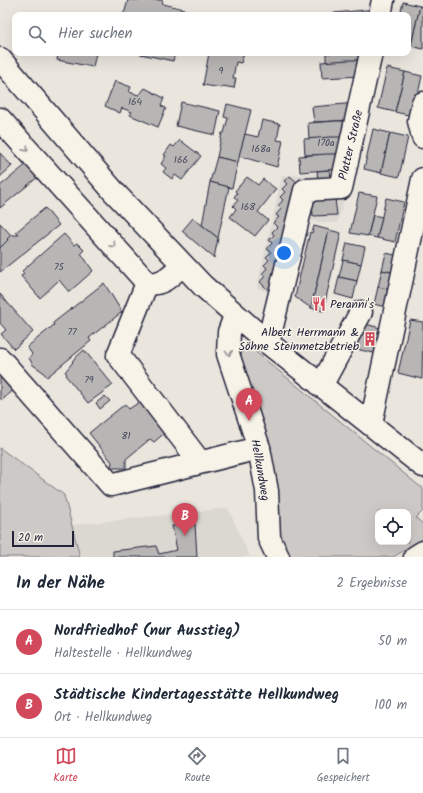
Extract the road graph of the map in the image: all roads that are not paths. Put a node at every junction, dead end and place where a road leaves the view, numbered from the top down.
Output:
1 (383, 0) edge
2 (381, 12) edge
3 (370, 56) edge
4 (0, 59) edge
5 (423, 103) edge
6 (0, 120) edge
7 (423, 137) edge
8 (423, 179) edge
9 (182, 265) junction
10 (147, 283) junction
11 (361, 312) dead end
12 (235, 316) junction
13 (268, 343) junction
14 (0, 359) edge
15 (321, 386) junction
16 (371, 424) junction
17 (259, 448) junction
18 (200, 462) junction
19 (422, 465) edge
20 (423, 552) edge
21 (277, 556) edge
22 (415, 557) edge

1 - 2 main road
3 - 13 main road, Platter Straße
4 - 9 main road
5 - 7 main road
6 -> 10 main road
8 - 16 main road
9 - 10 main road
9 - 12 main road
10 - 18 main road
11 - 15 main road
12 - 13 main road
12 -> 17 main road, Hellkundweg
13 - 15 main road
14 - 18 main road
15 - 16 main road
16 - 19 main road
17 - 18 main road
17 - 21 main road, Hellkundweg
20 - 22 main road

